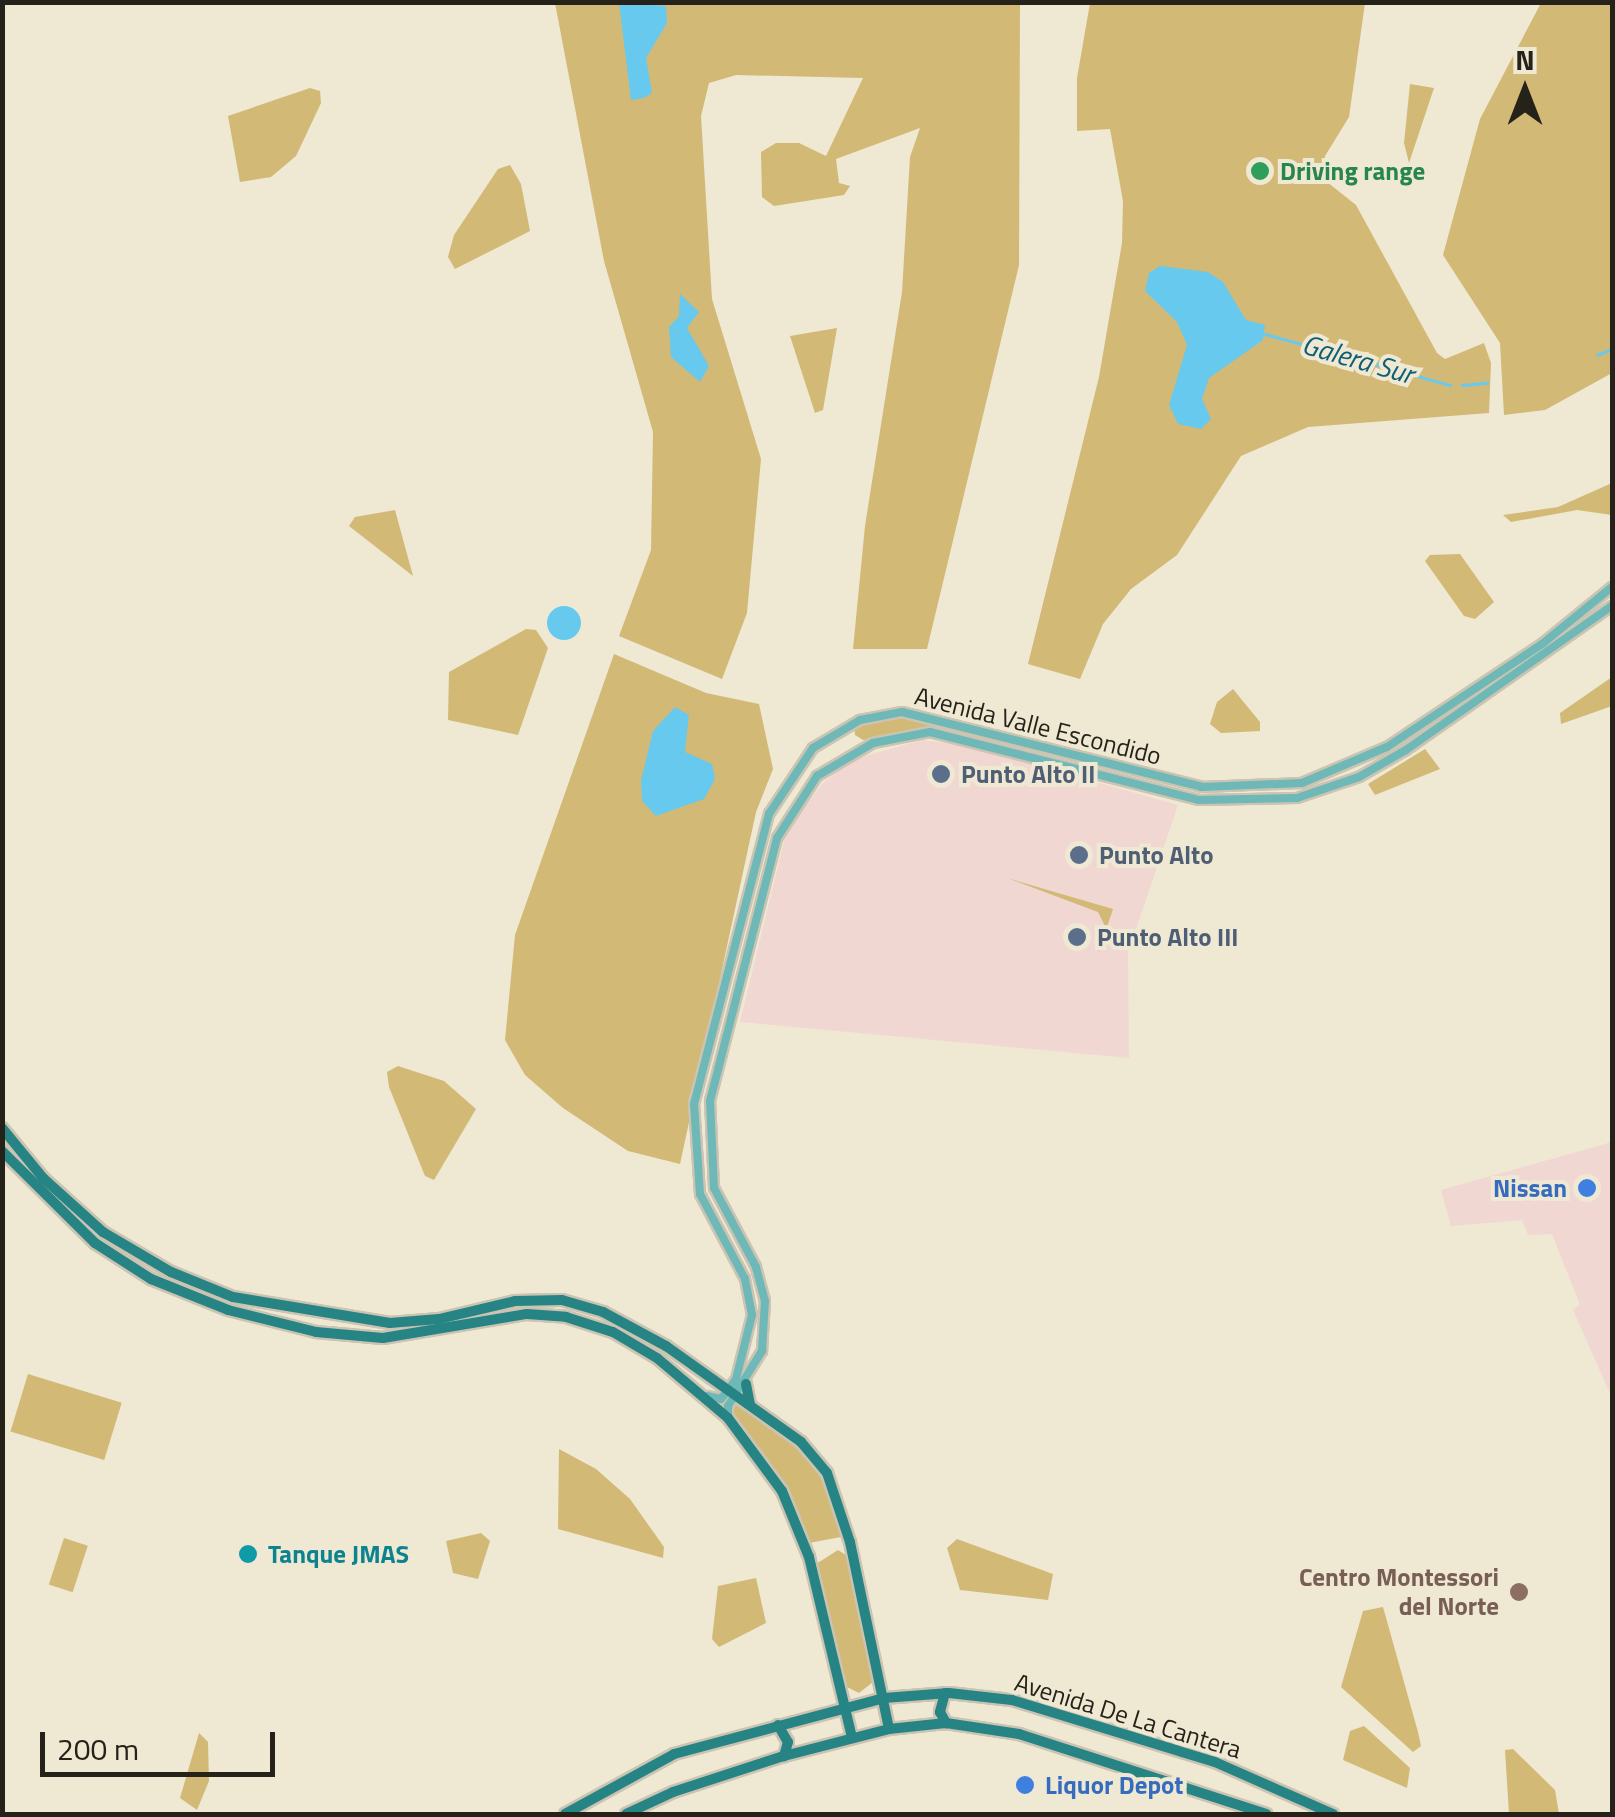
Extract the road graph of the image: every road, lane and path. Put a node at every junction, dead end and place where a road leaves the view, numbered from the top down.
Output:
1 (1612, 586) edge
2 (1612, 606) edge
3 (1028, 743) junction
4 (1024, 754) junction
5 (2, 1128) edge
6 (2, 1152) edge
7 (300, 1312) junction
8 (269, 1322) junction
9 (739, 1372) junction
10 (716, 1381) junction
11 (746, 1384) junction
12 (732, 1392) junction
13 (707, 1396) junction
14 (750, 1405) junction
15 (728, 1418) junction
16 (944, 1693) junction
17 (884, 1698) junction
18 (844, 1707) junction
19 (946, 1723) junction
20 (778, 1725) junction
21 (890, 1729) junction
22 (852, 1738) junction
23 (784, 1756) junction
24 (565, 1814) edge
25 (626, 1814) edge
26 (1266, 1814) edge
27 (1332, 1814) edge

1 - 3 street, Avenida Valle Escondido
2 - 4 street, Avenida Valle Escondido
3 - 4 street
3 - 9 street, Avenida Valle Escondido
4 - 11 street, Avenida Valle Escondido
5 - 7 main road
6 - 8 main road
7 - 8 main road
7 - 10 main road
8 - 13 main road
9 - 10 street
9 - 12 street, Avenida Valle Escondido
10 - 12 main road
11 - 12 street, Avenida Valle Escondido
11 - 14 main road
12 - 13 street
12 - 14 main road
12 - 15 street, Avenida Valle Escondido
13 - 15 main road
14 - 17 main road
15 - 18 main road
16 - 17 main road, Avenida De La Cantera
16 - 19 main road
16 - 27 main road, Avenida De La Cantera
17 - 18 main road, Avenida De La Cantera
17 - 21 main road
18 - 20 main road, Avenida De La Cantera
18 - 22 main road
19 - 21 main road, Avenida De La Cantera
19 - 26 main road, Avenida De La Cantera
20 - 23 main road
20 - 24 main road, Avenida De La Cantera
21 - 22 main road, Avenida De La Cantera
22 - 23 main road, Avenida De La Cantera
23 - 25 main road, Avenida De La Cantera

